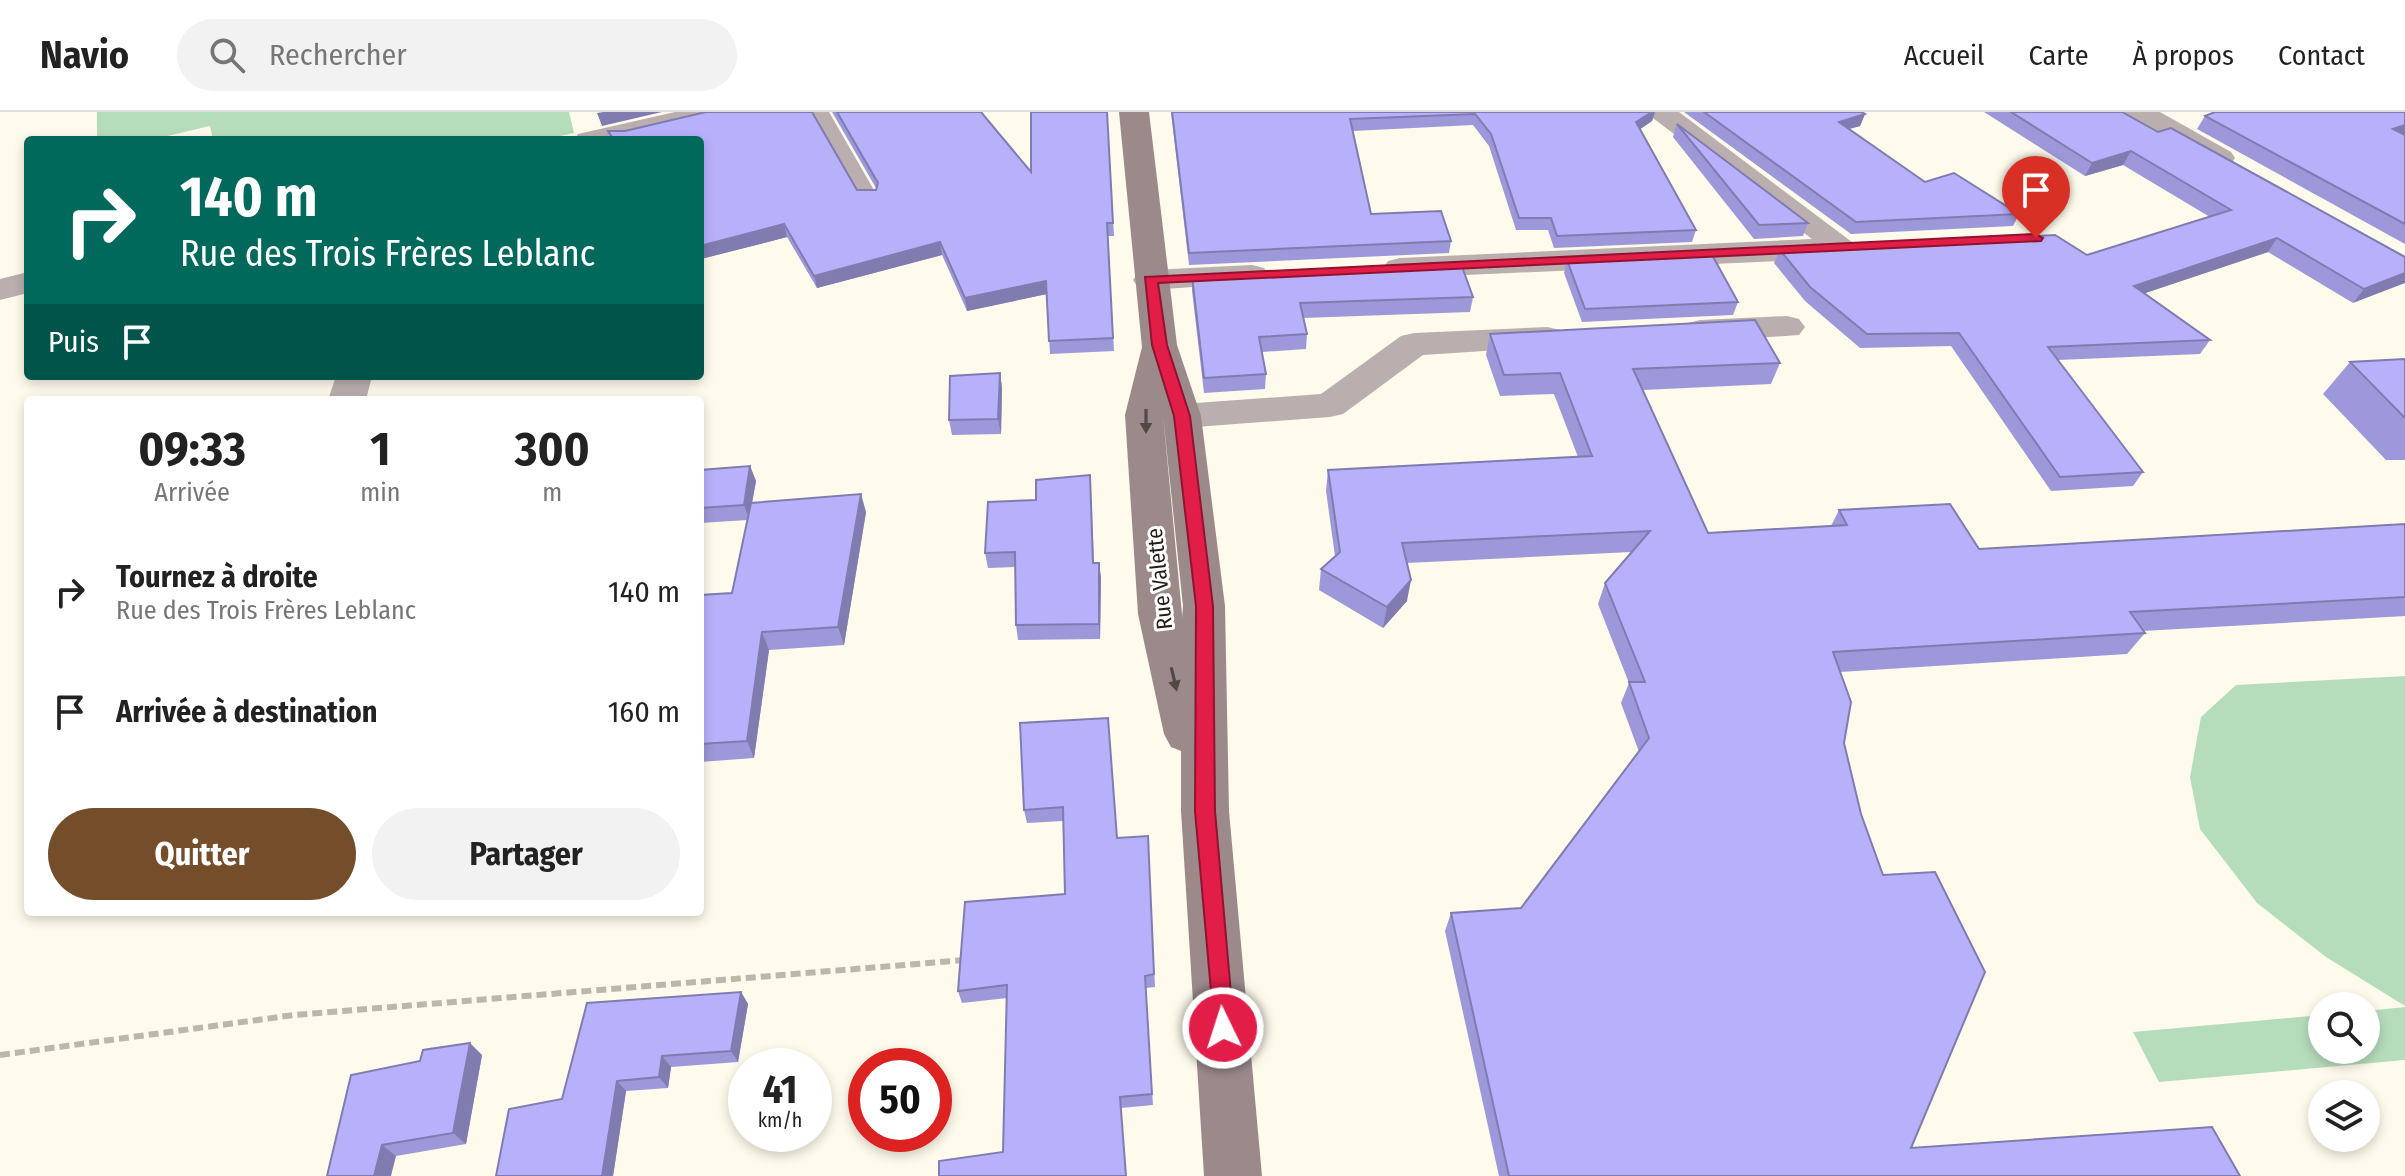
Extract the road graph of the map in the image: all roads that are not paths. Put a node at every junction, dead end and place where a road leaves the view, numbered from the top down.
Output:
1 (714, 112) edge
2 (820, 112) edge
3 (1134, 112) edge
4 (1660, 112) edge
5 (2139, 112) edge
6 (607, 136) edge
7 (2245, 172) edge
8 (869, 197) edge
9 (1371, 269) edge
10 (1276, 274) edge
11 (1150, 280) junction
12 (24, 283) edge
13 (0, 290) edge
14 (1787, 327) dead end
15 (1663, 332) edge
16 (1585, 336) edge
17 (1159, 345) junction
18 (1182, 416) junction
19 (1205, 811) junction
20 (1233, 1176) edge

1 - 6 street
2 - 8 lane
3 - 11 main road, Rue Valette
4 - 9 street
5 - 7 street
10 - 11 street
11 - 17 main road, Rue Valette
12 - 13 street
14 - 15 street
16 - 18 street
17 - 18 main road, Rue Valette
17 -> 19 main road, Rue Valette
18 - 19 main road, Rue Valette
19 - 20 main road, Rue Valette

